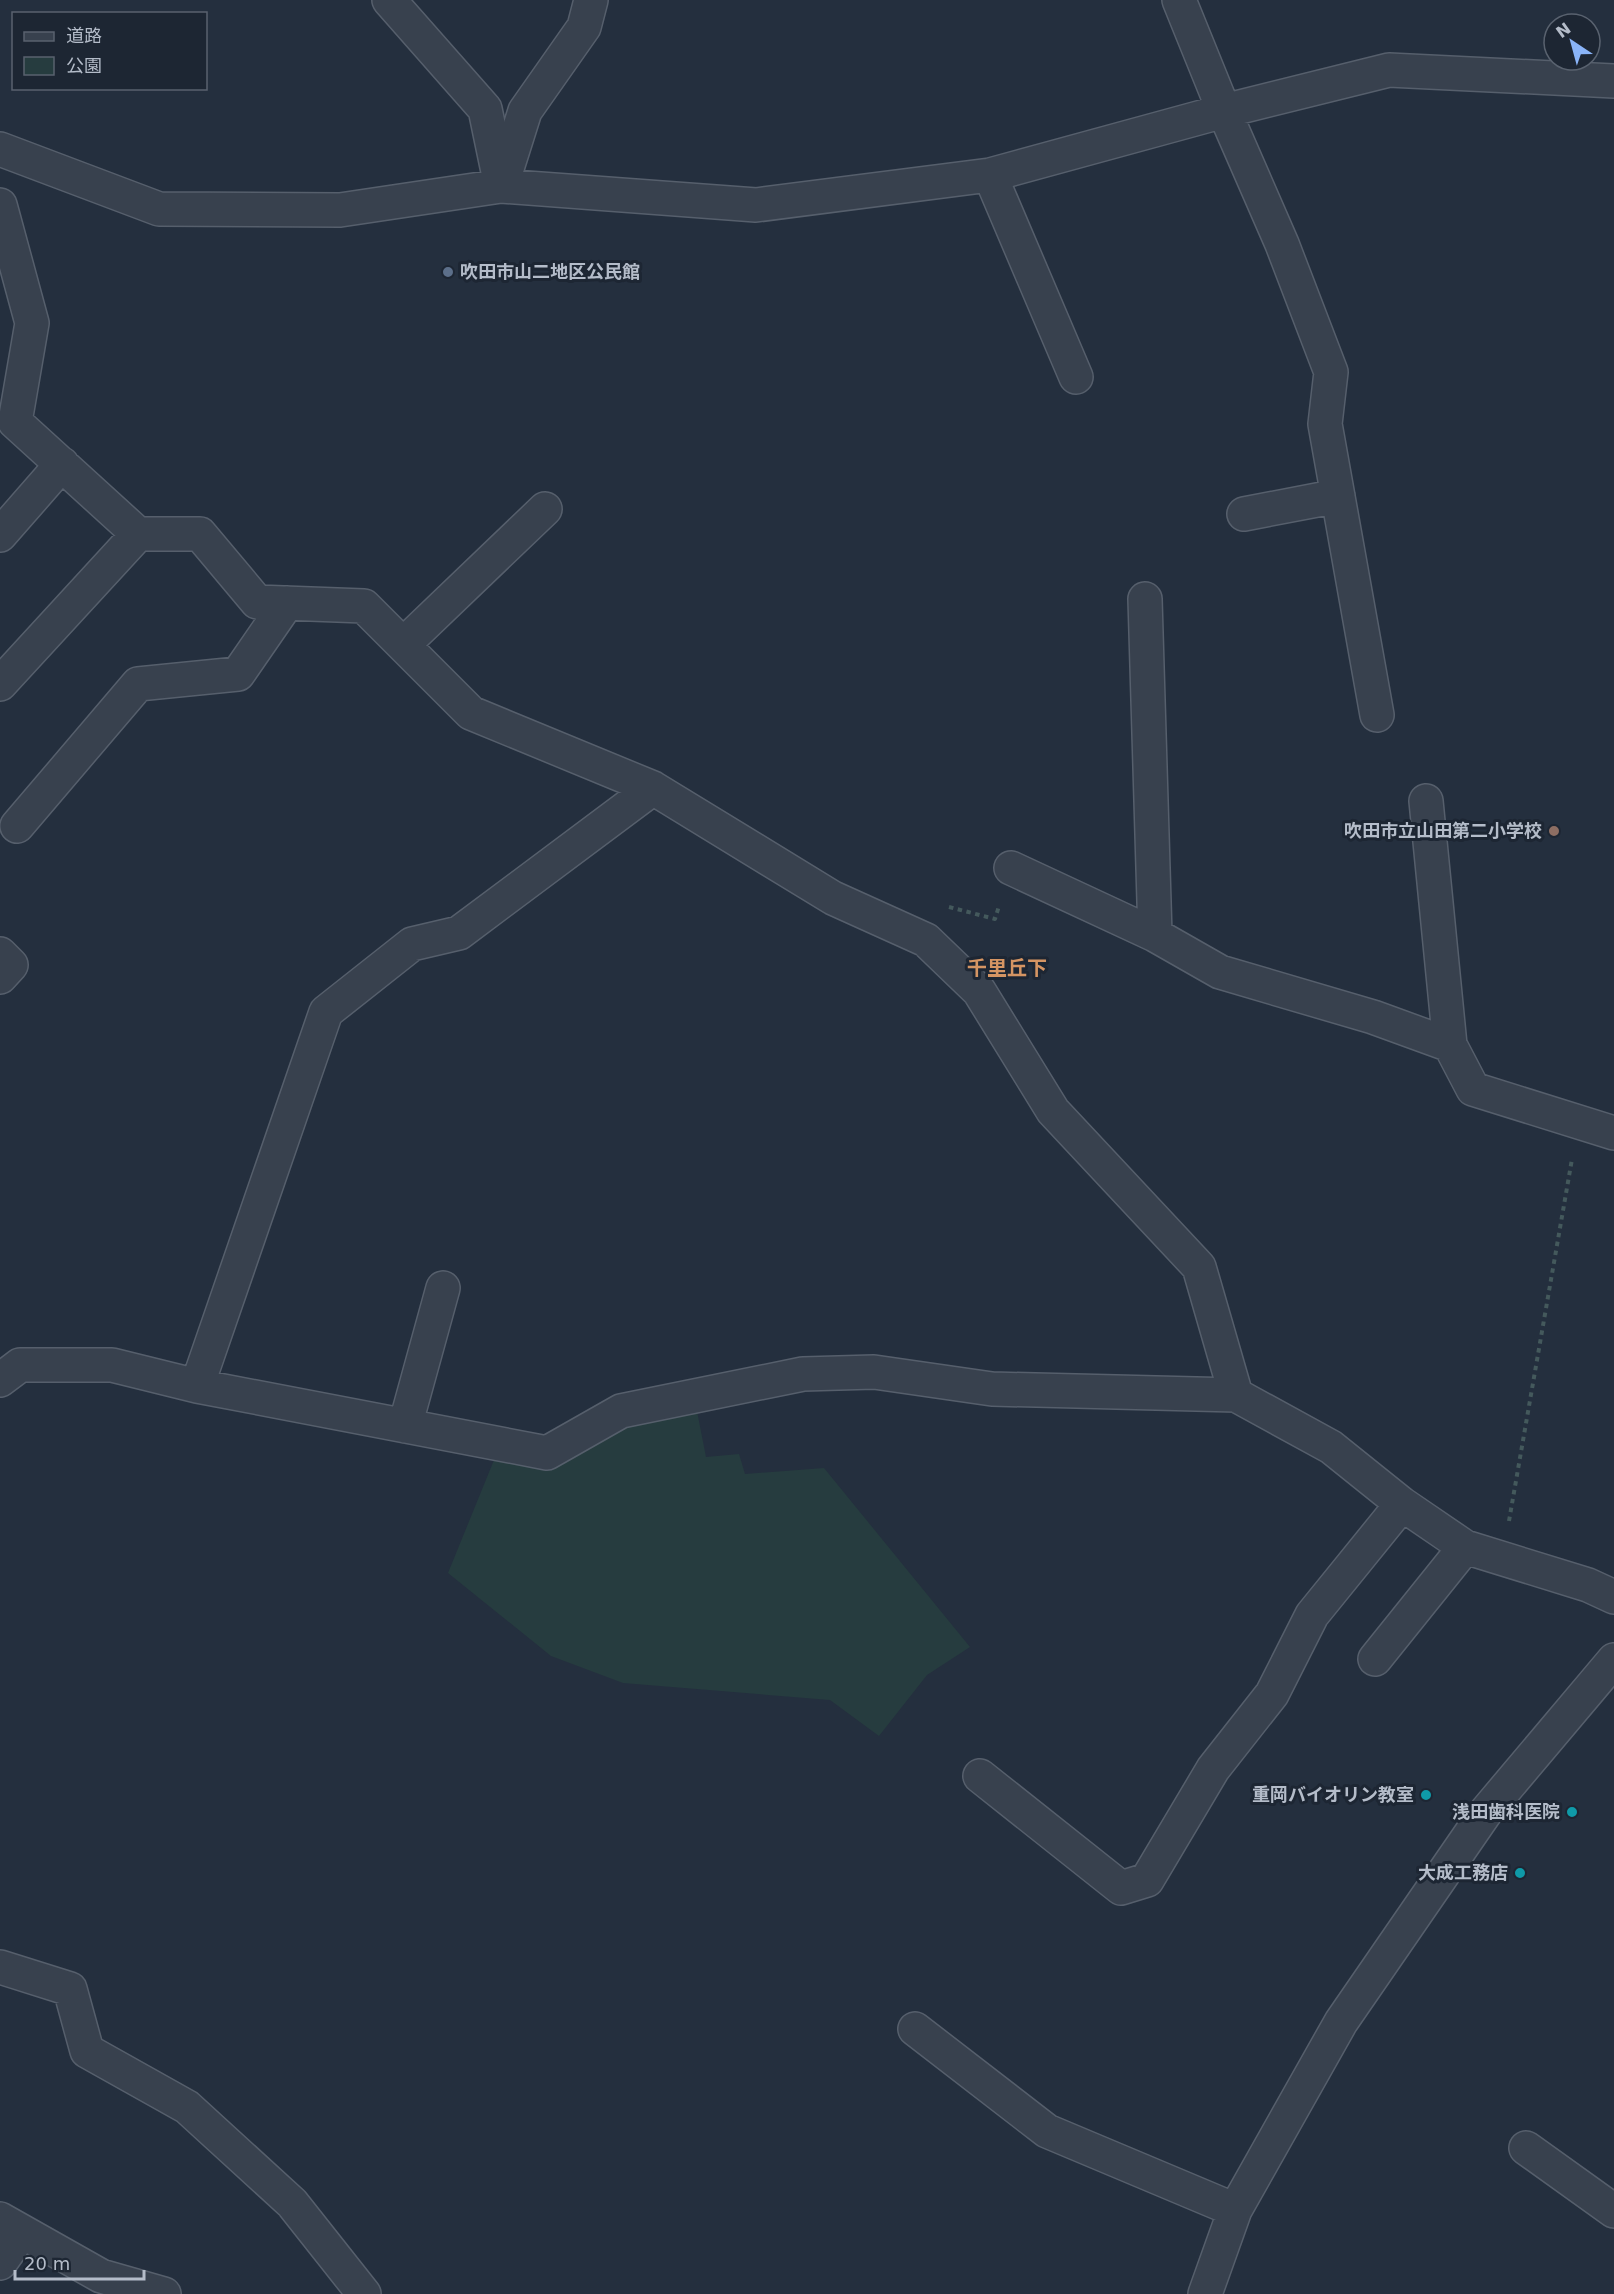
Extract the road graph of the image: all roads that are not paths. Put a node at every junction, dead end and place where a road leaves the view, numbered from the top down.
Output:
1 (389, 0) edge
2 (591, 0) edge
3 (1179, 0) edge
4 (1614, 81) edge
5 (1224, 111) junction
6 (0, 156) edge
7 (990, 175) junction
8 (501, 186) junction
9 (0, 205) edge
10 (1076, 377) dead end
11 (62, 464) junction
12 (1338, 496) junction
13 (545, 509) dead end
14 (1244, 514) dead end
15 (138, 534) junction
16 (0, 535) edge
17 (1145, 599) dead end
18 (287, 603) junction
19 (404, 645) junction
20 (0, 684) edge
21 (1377, 716) dead end
22 (653, 788) junction
23 (1426, 801) dead end
24 (17, 826) dead end
25 (1011, 868) dead end
26 (1155, 934) junction
27 (0, 954) edge
28 (0, 977) edge
29 (1450, 1044) junction
30 (1614, 1133) edge
31 (443, 1287) dead end
32 (0, 1380) edge
33 (197, 1386) junction
34 (1236, 1395) junction
35 (405, 1426) junction
36 (1402, 1504) junction
37 (1465, 1547) junction
38 (1614, 1597) edge
39 (1375, 1659) dead end
40 (1614, 1660) edge
41 (980, 1776) dead end
42 (0, 1967) edge
43 (915, 2028) dead end
44 (1526, 2148) dead end
45 (1235, 2210) junction
46 (1614, 2211) edge
47 (11, 2225) edge
48 (0, 2262) edge
49 (164, 2294) edge
50 (364, 2294) edge
51 (1205, 2294) edge

1 - 8 street
2 - 8 street
3 - 5 street
4 - 5 street
5 - 7 street
5 - 12 street
6 - 8 street
7 - 8 street
7 - 10 street
9 - 11 street
11 - 15 street
11 - 16 street
12 - 14 street
12 - 21 street
13 - 19 street
15 - 18 street
15 - 20 street
17 - 26 street
18 - 19 street
18 - 24 street
19 - 22 street
22 - 33 street
22 - 34 street
23 - 29 street
25 - 26 street
26 - 29 street
27 - 28 street
29 - 30 street
31 - 35 street
32 - 33 street
33 - 35 street
34 - 35 street
34 - 36 street
36 - 37 street
36 - 41 street
37 - 38 street
37 - 39 street
40 - 45 street
42 - 50 street
43 - 45 street
44 - 46 street
45 - 51 street
47 - 48 street
47 - 49 street

